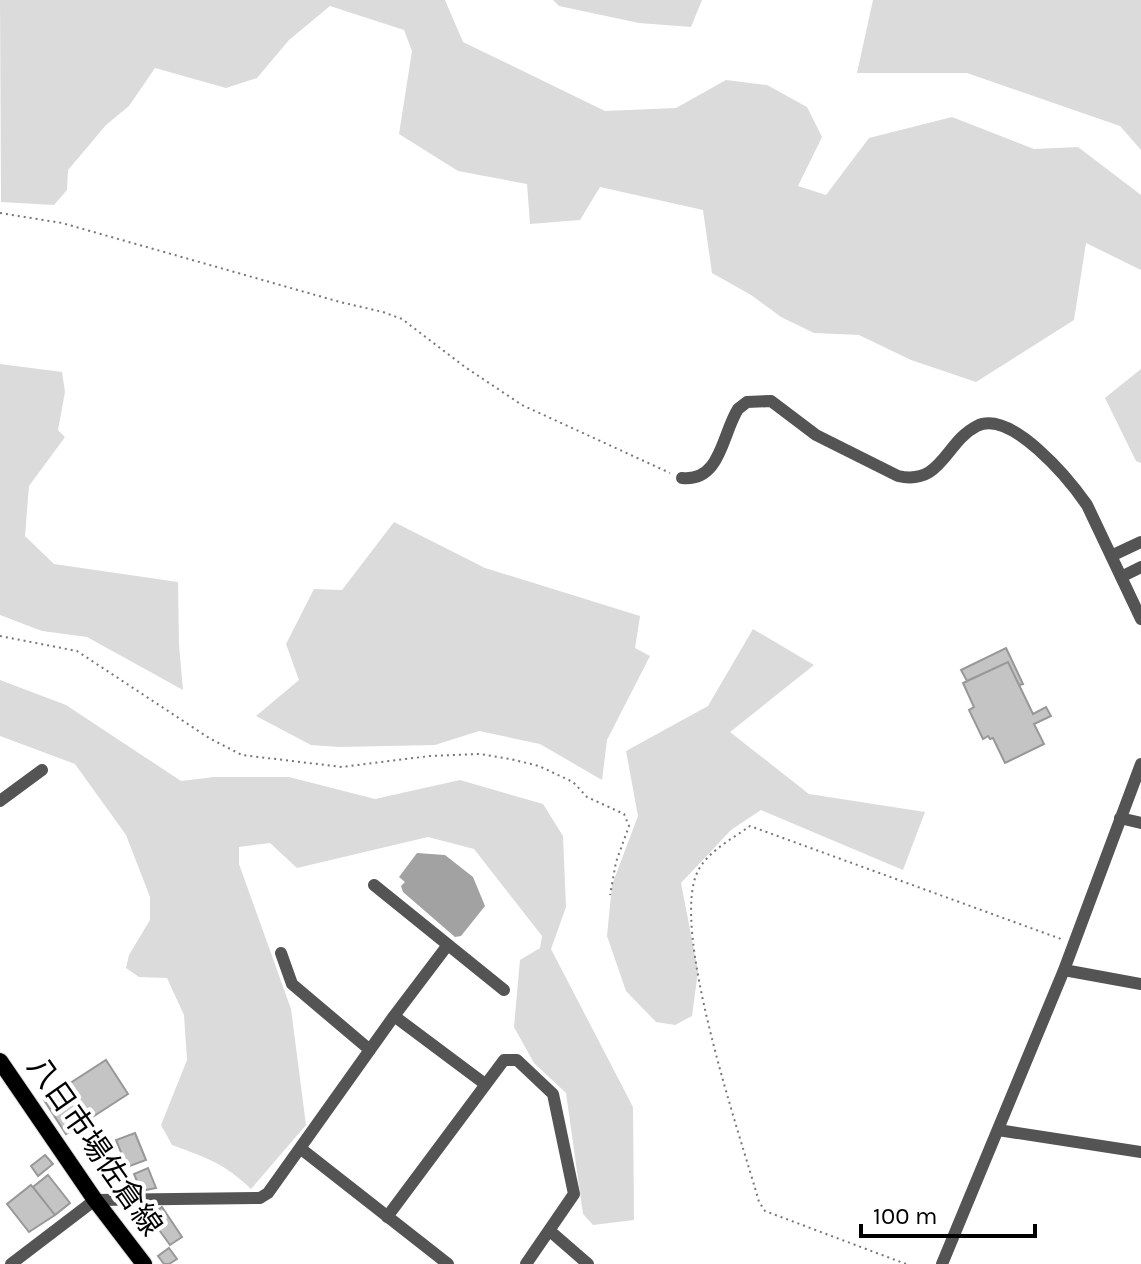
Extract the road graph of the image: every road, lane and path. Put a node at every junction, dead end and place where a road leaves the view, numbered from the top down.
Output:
1 (0, 213) edge
2 (682, 478) joint
3 (1141, 542) edge
4 (1111, 556) junction
5 (1141, 567) edge
6 (1121, 577) junction
7 (1141, 619) edge
8 (0, 636) edge
9 (1141, 764) edge
10 (42, 770) dead end
11 (0, 801) edge
12 (1120, 818) junction
13 (1141, 823) edge
14 (374, 885) dead end
15 (610, 895) dead end
16 (1074, 944) junction
17 (447, 946) junction
18 (281, 953) dead end
19 (1064, 970) junction
20 (1141, 984) edge
21 (504, 990) dead end
22 (394, 1016) junction
23 (370, 1050) junction
24 (0, 1061) edge
25 (485, 1084) junction
26 (998, 1130) junction
27 (300, 1148) junction
28 (1141, 1152) edge
29 (95, 1200) junction
30 (387, 1217) junction
31 (550, 1231) junction
32 (11, 1264) edge
33 (144, 1264) edge
34 (448, 1264) edge
35 (526, 1264) edge
36 (588, 1264) edge
37 (906, 1264) edge
38 (942, 1264) edge

1 - 2 path
2 - 4 street
3 - 4 street
4 - 6 street
5 - 6 street
6 - 7 street
8 - 15 path
9 - 12 street
10 - 11 street
12 - 13 street
12 - 16 street
14 - 17 street
16 - 19 street
16 - 37 path
17 - 21 street
17 - 22 street
18 - 23 street
19 - 20 street
19 - 26 street
22 - 23 street
22 - 25 street
23 - 27 street
24 - 29 main road, 八日市場佐倉線
25 - 30 street
25 - 31 street
26 - 28 street
26 - 38 street
27 - 29 street
27 - 30 street
29 - 32 street
29 - 33 main road, 八日市場佐倉線
30 - 34 street
31 - 35 street
31 - 36 street

